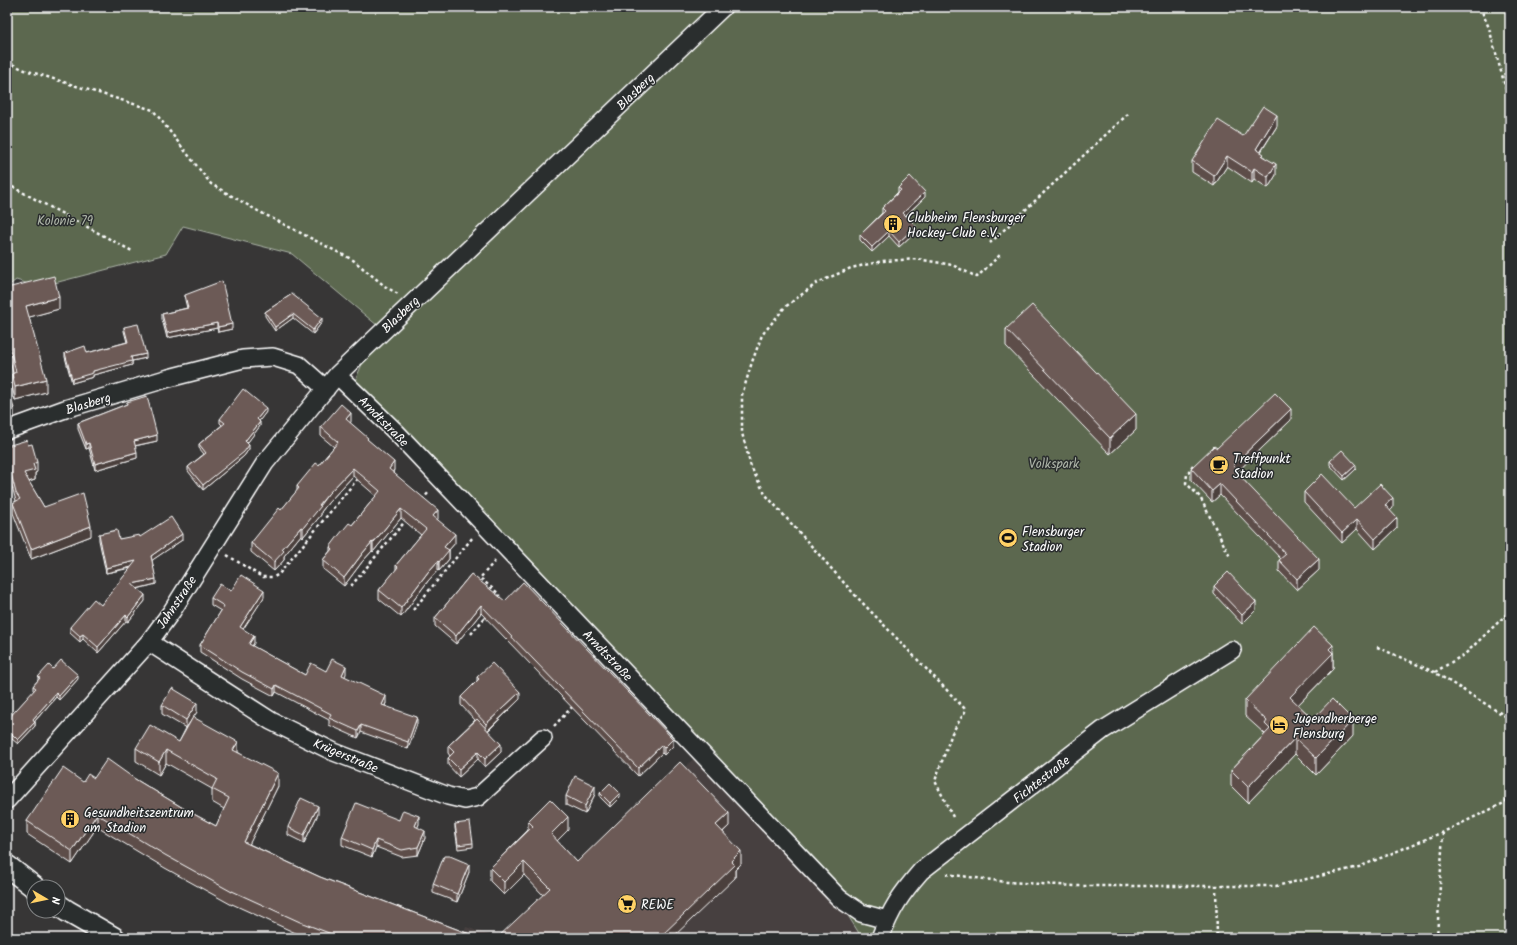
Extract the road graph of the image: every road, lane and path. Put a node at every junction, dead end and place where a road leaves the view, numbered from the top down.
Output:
1 (723, 7) edge
2 (1480, 7) edge
3 (7, 62) edge
4 (1510, 104) edge
5 (1129, 113) dead end
6 (7, 184) edge
7 (990, 243) dead end
8 (132, 251) dead end
9 (1000, 254) dead end
10 (412, 302) junction
11 (338, 375) junction
12 (326, 389) junction
13 (7, 430) edge
14 (1193, 465) edge
15 (360, 476) edge
16 (440, 479) junction
17 (421, 502) edge
18 (411, 514) edge
19 (484, 525) junction
20 (213, 546) junction
21 (506, 548) junction
22 (1230, 557) dead end
23 (351, 586) dead end
24 (495, 605) edge
25 (413, 610) dead end
26 (490, 611) edge
27 (1510, 611) edge
28 (472, 634) dead end
29 (149, 642) junction
30 (1377, 647) dead end
31 (1232, 650) dead end
32 (1434, 672) junction
33 (577, 702) edge
34 (1510, 719) edge
35 (543, 738) joint
36 (1510, 798) edge
37 (7, 800) edge
38 (954, 817) dead end
39 (1443, 832) junction
40 (7, 866) edge
41 (922, 871) junction
42 (26, 881) edge
43 (1216, 885) junction
44 (66, 910) edge
45 (887, 920) junction
46 (114, 938) edge
47 (880, 938) edge
48 (1217, 938) edge
49 (1437, 938) edge

1 - 10 street, Blasberg
2 - 4 path
3 - 10 path
5 - 7 path
6 - 8 path
9 - 38 path
10 - 11 street, Blasberg
11 - 12 street, Blasberg
11 - 16 street, Arndtstraße
12 - 13 street, Blasberg
12 - 20 street, Jahnstraße
14 - 22 path
15 - 20 path
16 - 17 path
16 - 19 street, Arndtstraße
18 - 23 path
19 - 21 street, Arndtstraße
19 - 25 path
20 - 29 street, Jahnstraße
21 - 24 path
21 - 45 street, Arndtstraße
26 - 28 path
27 - 32 path
29 - 35 street, Krügerstraße
29 - 37 street, Jahnstraße
30 - 32 path
31 - 41 street, Fichtestraße
32 - 34 path
33 - 35 path
36 - 39 path
39 - 43 path
39 - 49 path
40 - 42 main road
41 - 43 path
41 - 45 street, Fichtestraße
43 - 48 path
44 - 46 main road
45 - 47 street, Fichtestraße

